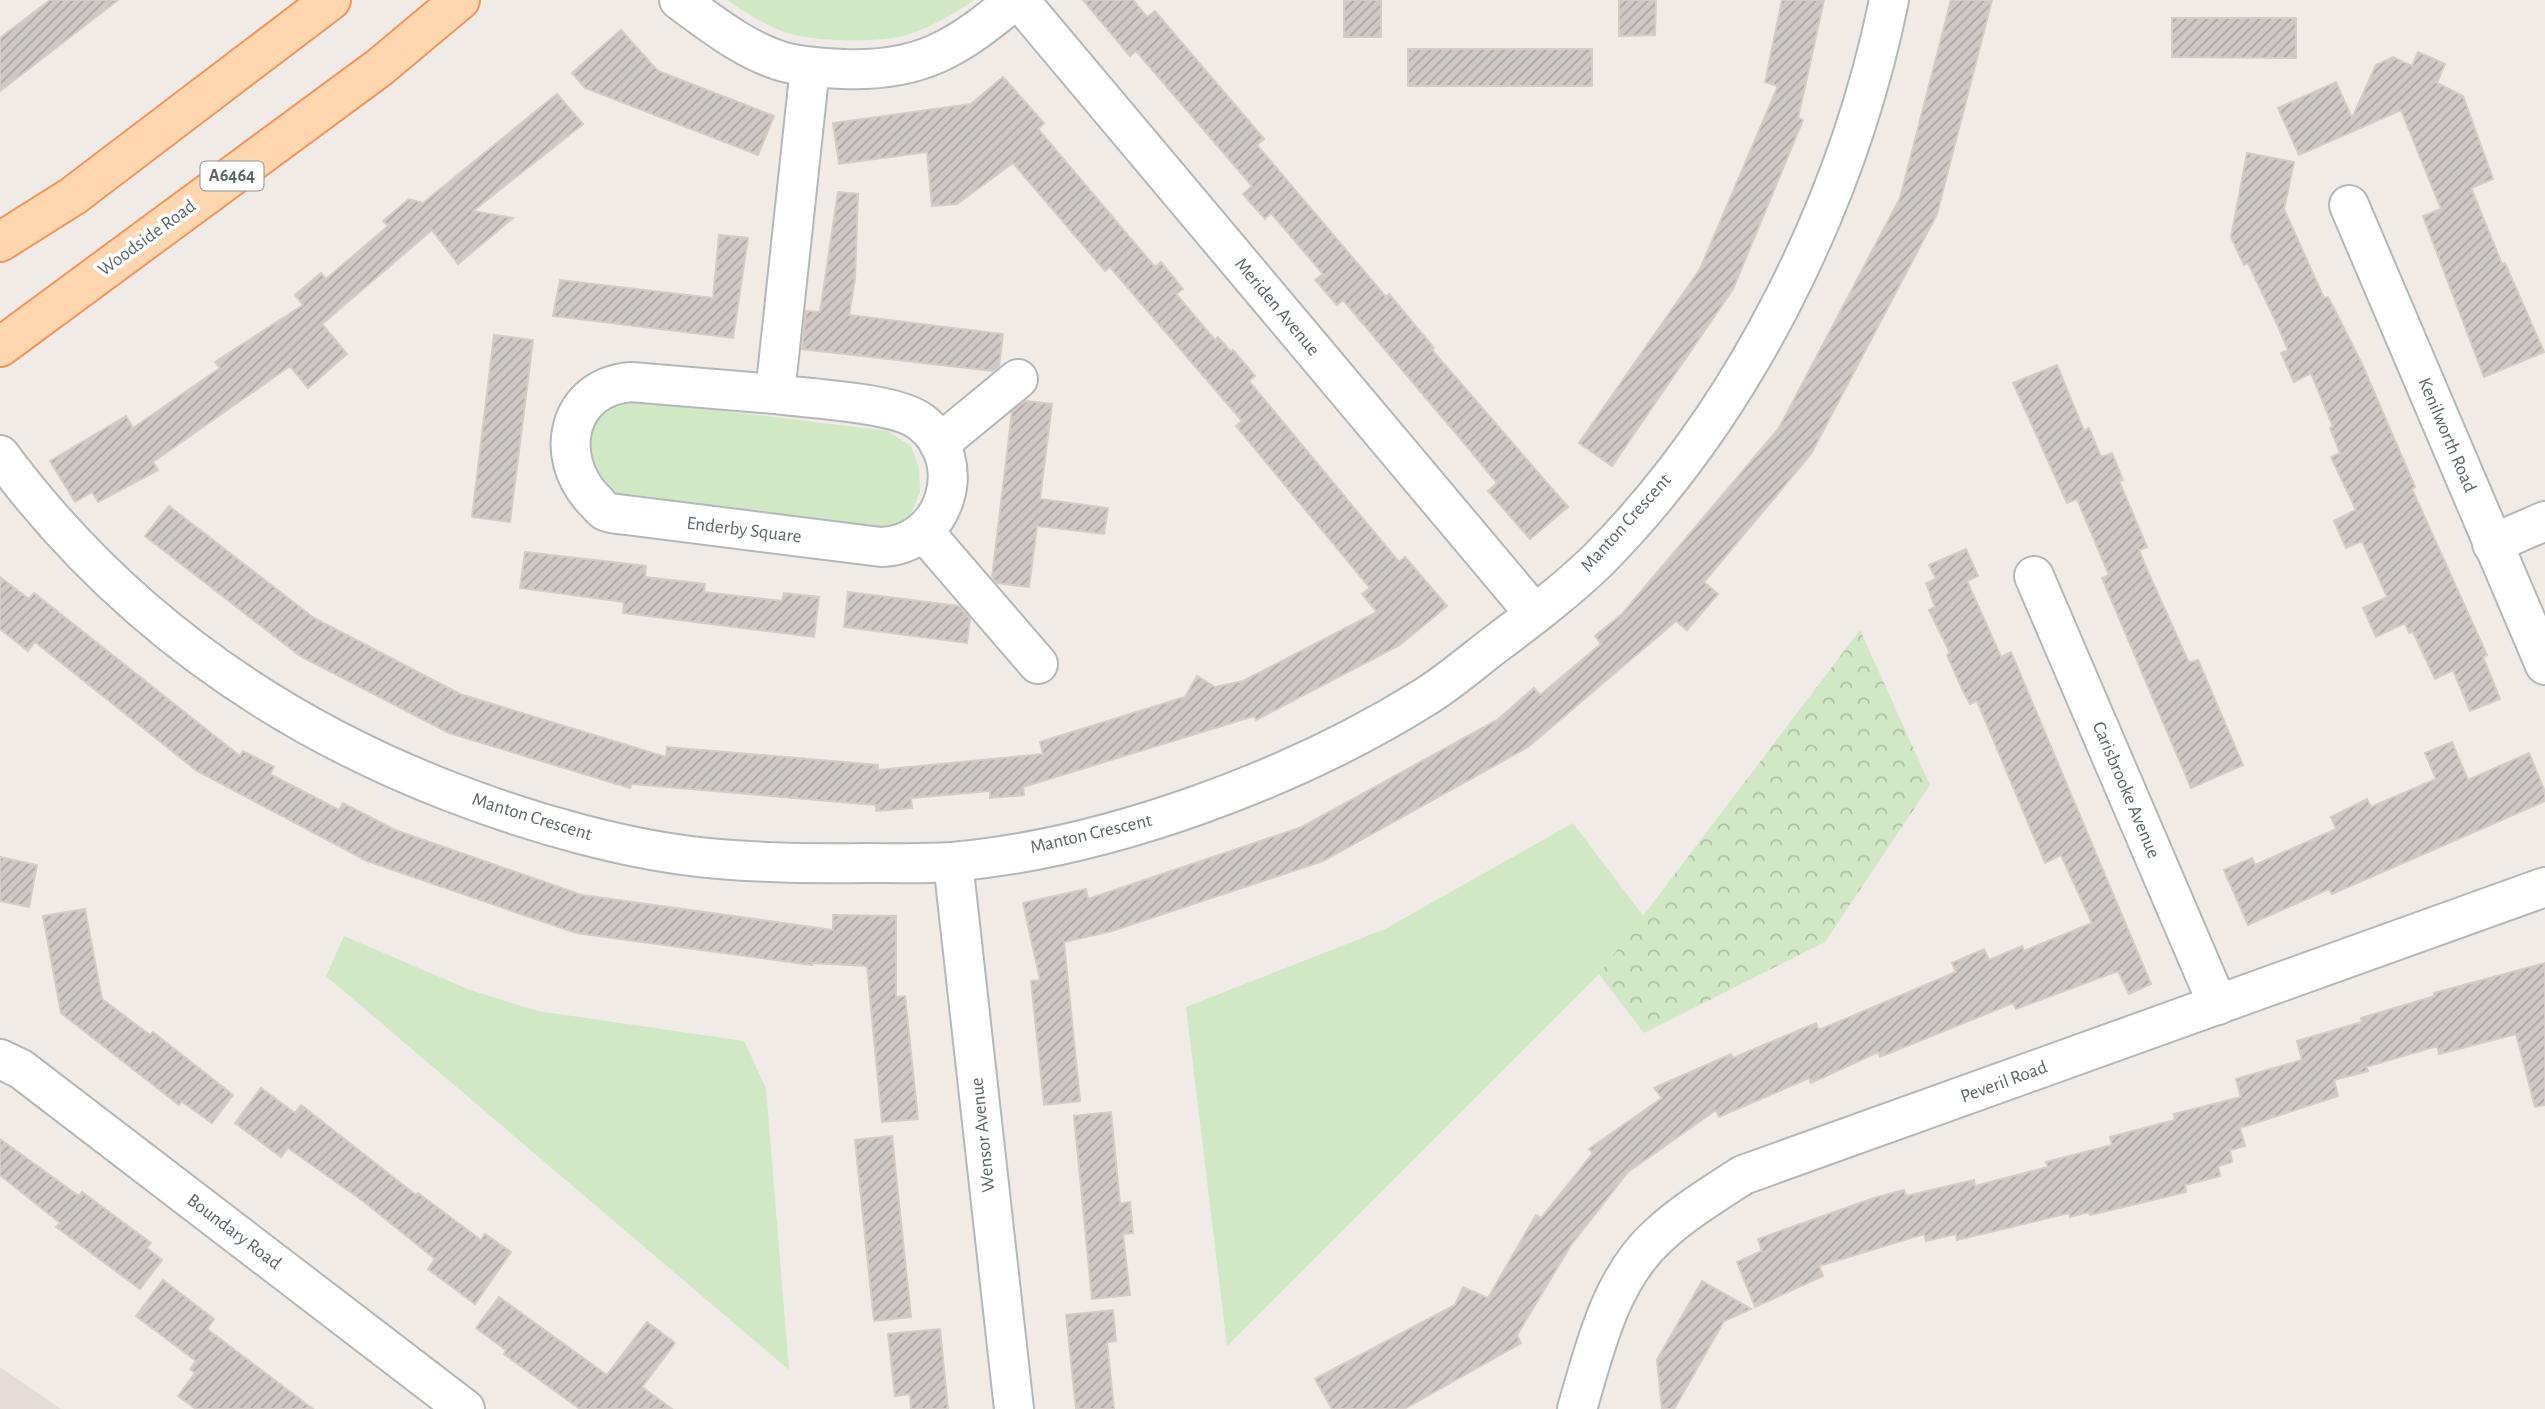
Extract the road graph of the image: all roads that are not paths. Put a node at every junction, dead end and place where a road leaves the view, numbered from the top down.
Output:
1 (331, 0) edge
2 (460, 0) edge
3 (679, 0) edge
4 (1017, 0) edge
5 (1889, 0) edge
6 (810, 67) junction
7 (2349, 205) dead end
8 (0, 242) edge
9 (0, 346) edge
10 (1018, 379) dead end
11 (775, 394) junction
12 (939, 444) junction
13 (0, 455) edge
14 (2545, 521) edge
15 (924, 532) junction
16 (2492, 544) junction
17 (2034, 576) dead end
18 (1535, 614) junction
19 (1038, 664) dead end
20 (2545, 665) edge
21 (953, 862) junction
22 (2545, 887) edge
23 (2218, 1005) junction
24 (0, 1059) edge
25 (465, 1409) edge
26 (1014, 1409) edge
27 (1577, 1409) edge

1 - 8 main road
2 - 9 main road, Woodside Road / A6464
3 - 6 street
4 - 6 street
4 - 18 street, Meriden Avenue
5 - 18 street, Manton Crescent
6 - 11 street
7 - 16 street, Kenilworth Road
10 - 12 street
11 - 12 street, Enderby Square
11 - 15 street, Enderby Square
12 - 15 street, Enderby Square
13 - 21 street, Manton Crescent
14 - 16 street
15 - 19 street
16 - 20 street, Kenilworth Road
17 - 23 street, Carisbrooke Avenue
18 - 21 street, Manton Crescent
21 - 26 street, Wensor Avenue
22 - 23 street, Peveril Road
23 - 27 street, Peveril Road
24 - 25 street, Boundary Road

